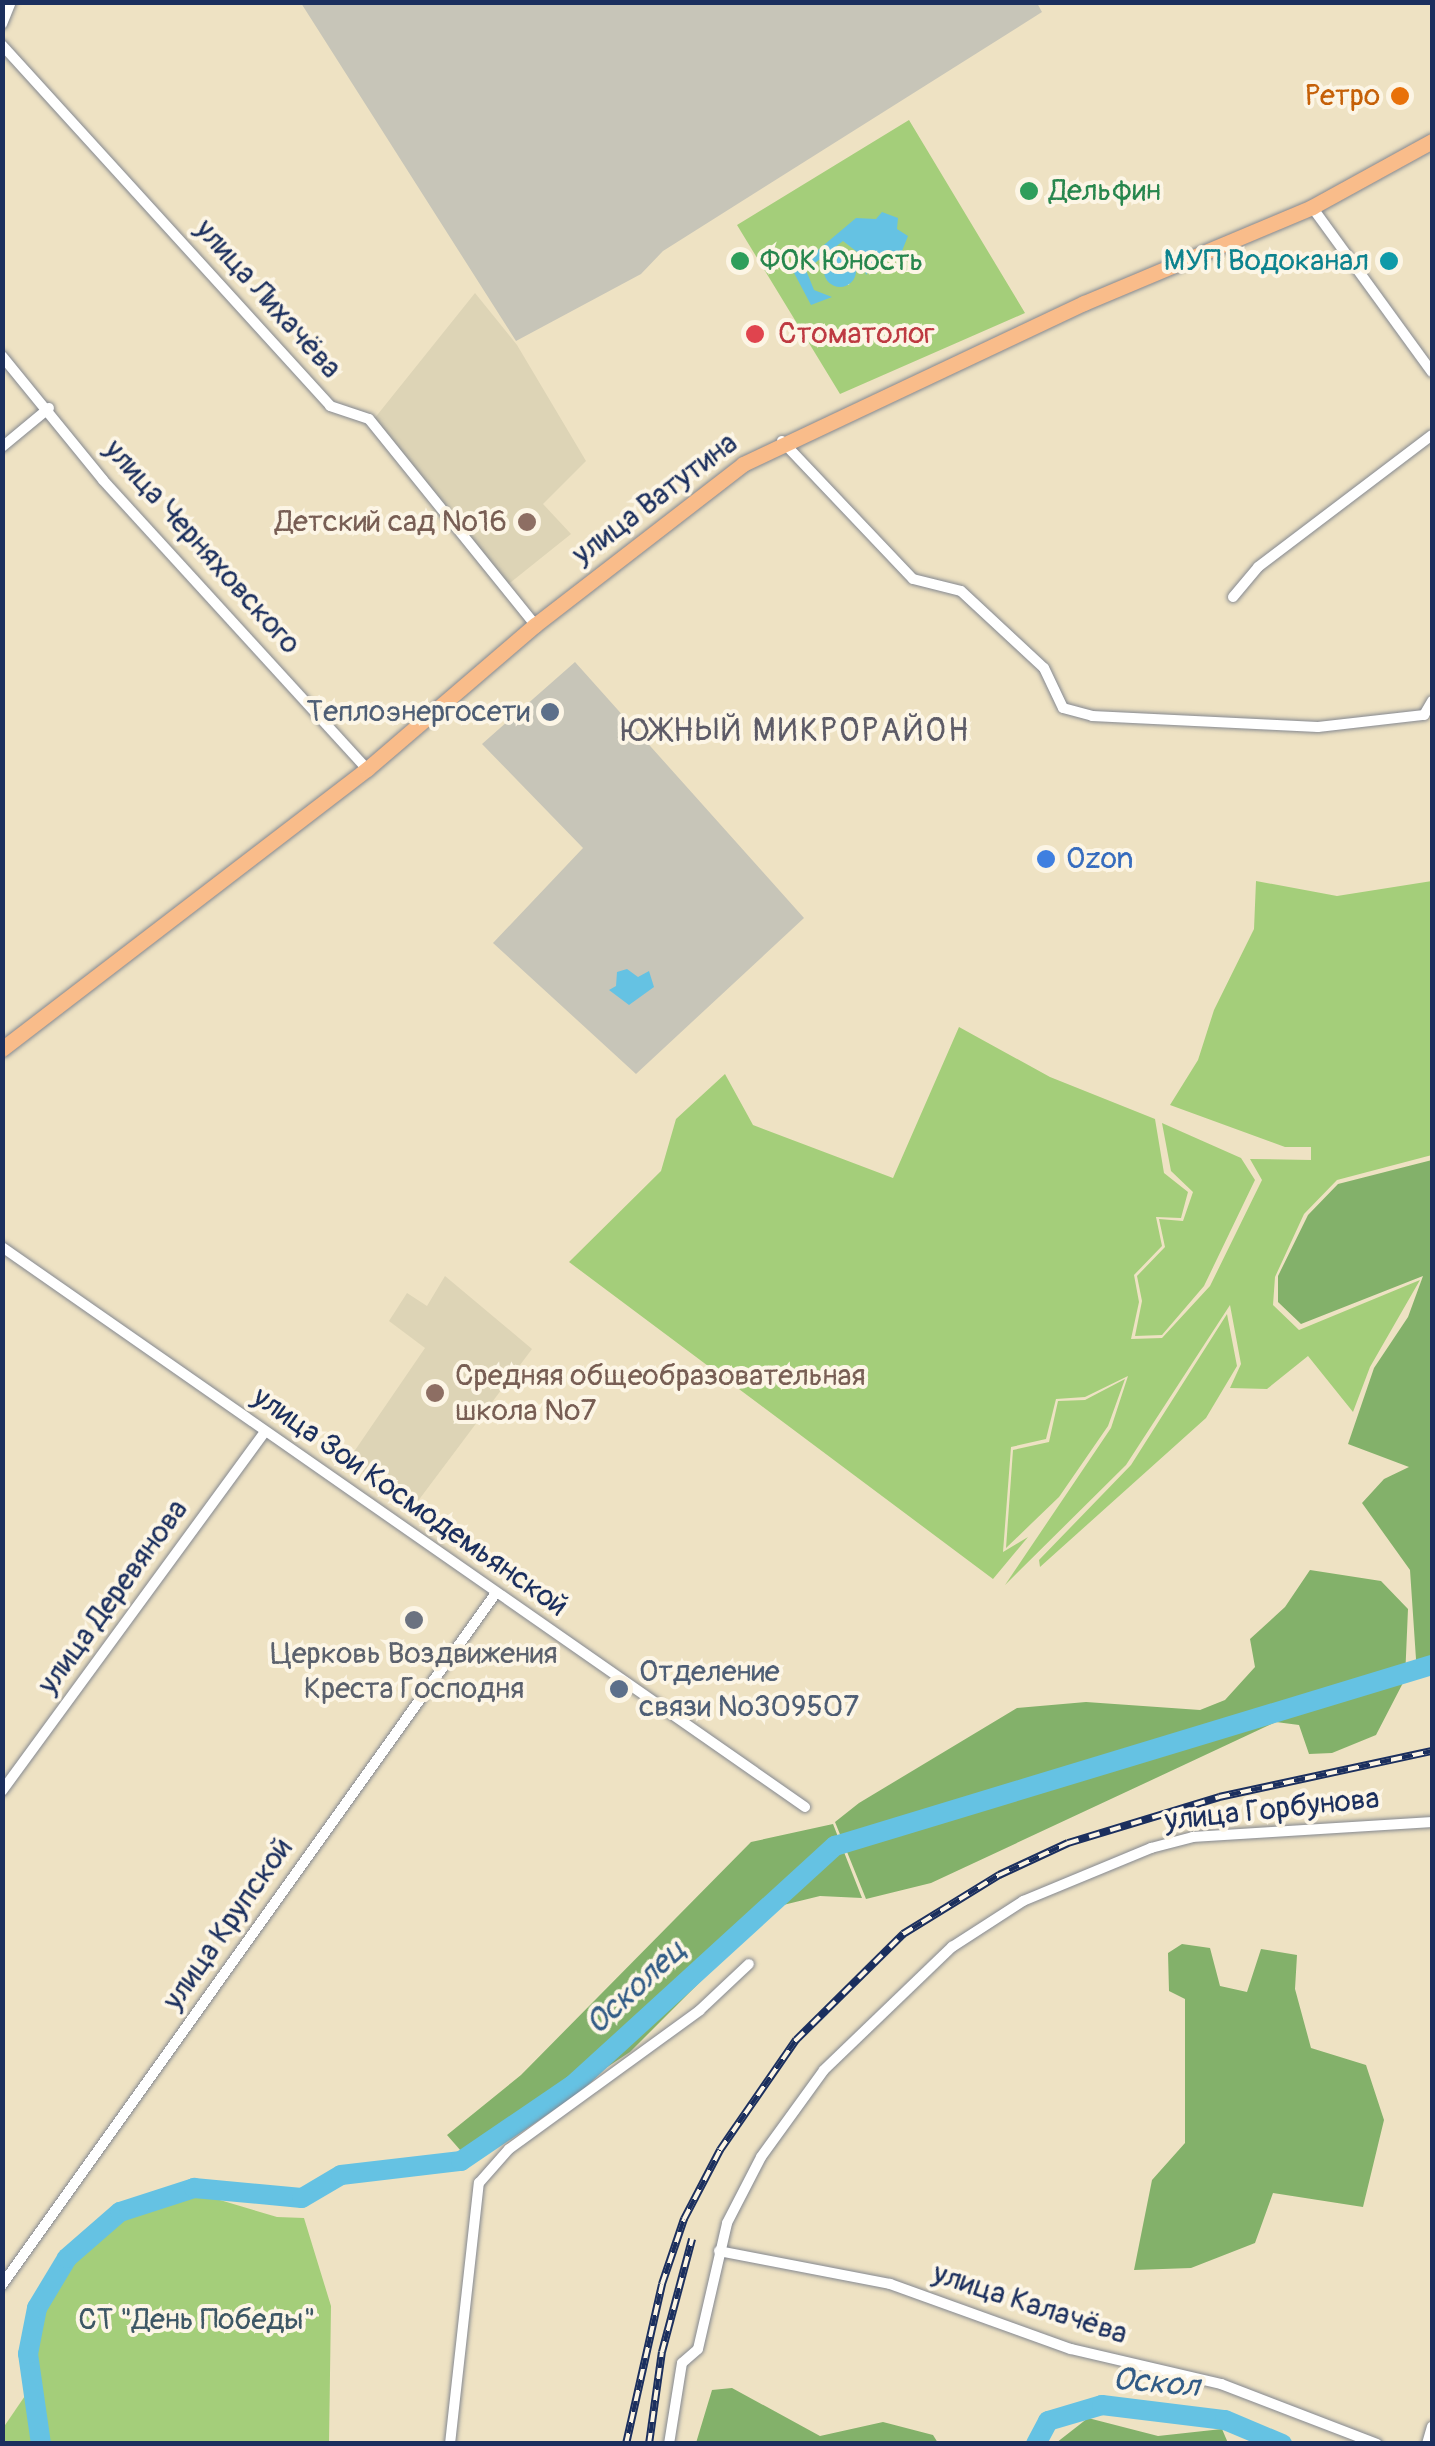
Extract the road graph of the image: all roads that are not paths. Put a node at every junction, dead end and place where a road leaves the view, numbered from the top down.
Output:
1 (10, 2) edge
2 (2, 24) edge
3 (2, 45) edge
4 (1432, 141) edge
5 (1312, 207) junction
6 (2, 356) edge
7 (1432, 372) edge
8 (49, 408) junction
9 (1432, 436) edge
10 (782, 441) junction
11 (2, 446) edge
12 (1233, 597) dead end
13 (535, 625) junction
14 (1432, 700) edge
15 (367, 769) junction
16 (2, 1049) edge
17 (2, 1247) edge
18 (264, 1432) junction
19 (496, 1593) junction
20 (2, 1791) edge
21 (805, 1807) dead end
22 (1432, 1822) edge
23 (749, 1964) dead end
24 (747, 2184) junction
25 (759, 2189) dead end
26 (719, 2252) junction
27 (2, 2284) edge
28 (1432, 2427) edge
29 (450, 2444) edge
30 (669, 2444) edge
31 (1377, 2444) edge
32 (1427, 2444) edge

1 - 2 street
3 - 13 street, улица Лихачёва
4 - 5 main road, улица Ватутина
5 - 7 street
5 - 10 main road, улица Ватутина
6 - 8 street, улица Черняховского
8 - 11 street
8 - 15 street, улица Черняховского
9 - 12 street
10 - 13 main road, улица Ватутина
10 - 14 street
13 - 15 main road, улица Ватутина
15 - 16 main road, улица Ватутина
17 - 18 street, улица Зои Космодемьянской
18 - 19 street, улица Зои Космодемьянской
18 - 20 street, улица Деревянова
19 - 21 street, улица Зои Космодемьянской
19 - 27 street, улица Крупской
22 - 24 street, улица Горбунова
23 - 29 street
24 - 25 street
24 - 26 street, улица Горбунова
26 - 30 street, улица Горбунова
26 - 31 street, улица Калачёва
28 - 32 street

